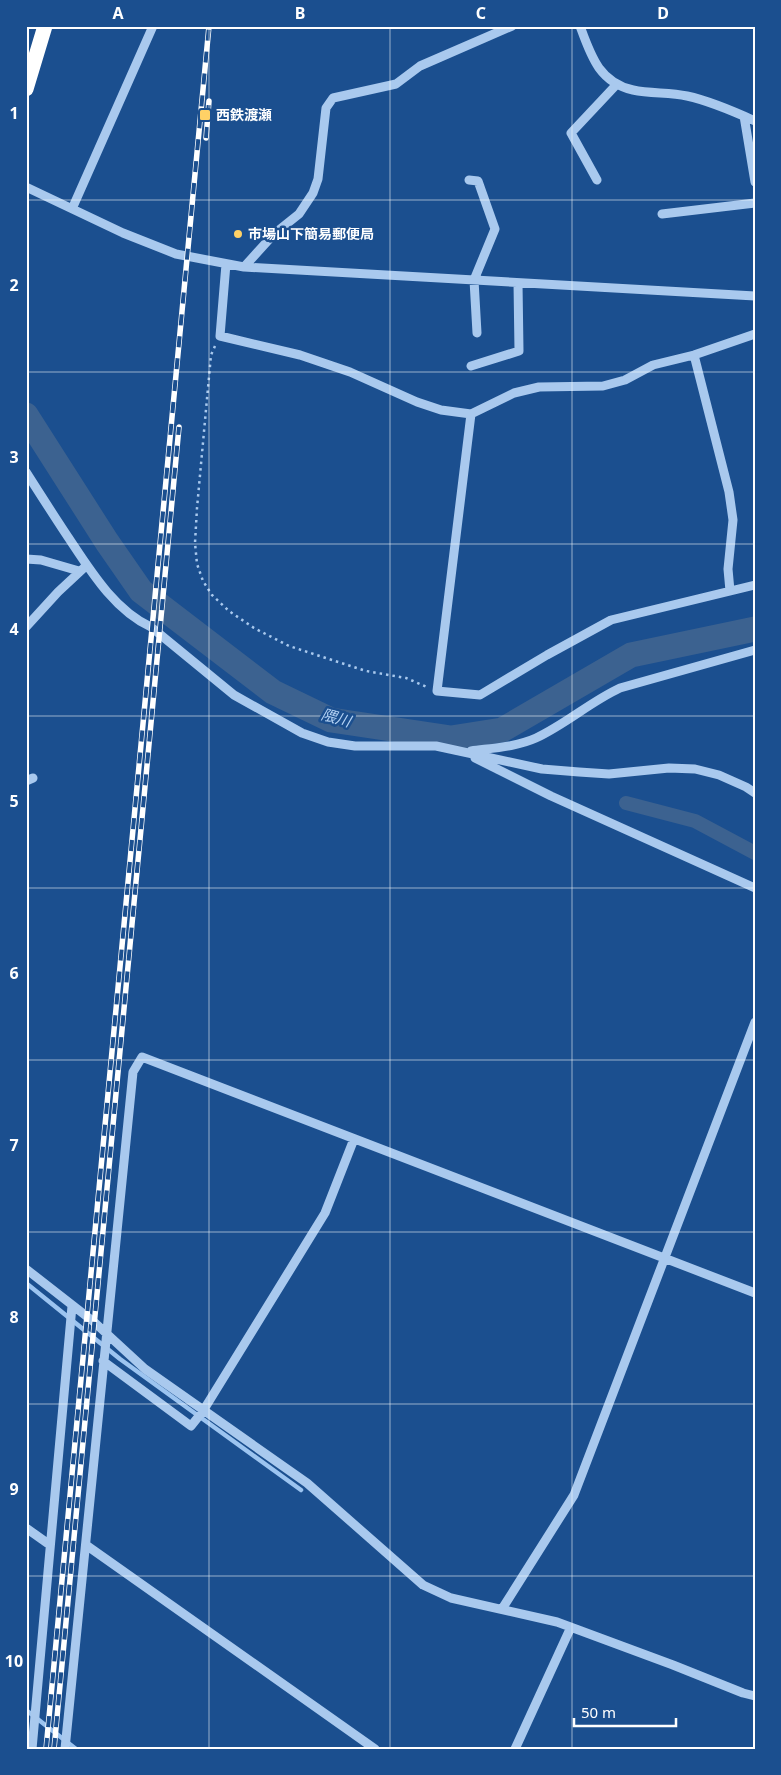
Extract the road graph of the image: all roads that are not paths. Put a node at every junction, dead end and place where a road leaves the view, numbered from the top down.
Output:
1 (46, 26) edge
2 (153, 26) edge
3 (512, 26) edge
4 (580, 26) edge
5 (617, 84) junction
6 (26, 89) edge
7 (744, 116) junction
8 (755, 121) edge
9 (469, 180) dead end
10 (597, 180) dead end
11 (755, 182) edge
12 (26, 187) edge
13 (755, 203) edge
14 (72, 209) junction
15 (662, 214) dead end
16 (226, 264) junction
17 (244, 267) junction
18 (474, 280) junction
19 (518, 282) junction
20 (755, 296) edge
21 (477, 333) dead end
22 (755, 334) edge
23 (694, 355) junction
24 (471, 366) dead end
25 (471, 414) junction
26 (26, 472) edge
27 (26, 559) edge
28 (83, 568) junction
29 (755, 586) edge
30 (730, 591) junction
31 (26, 627) edge
32 (755, 650) edge
33 (464, 752) junction
34 (755, 793) edge
35 (755, 888) edge
36 (755, 1022) edge
37 (354, 1138) junction
38 (665, 1259) junction
39 (26, 1269) edge
40 (755, 1293) edge
41 (72, 1306) junction
42 (106, 1334) junction
43 (103, 1361) junction
44 (203, 1411) junction
45 (26, 1528) edge
46 (86, 1544) junction
47 (50, 1545) junction
48 (502, 1609) junction
49 (571, 1627) junction
50 (755, 1696) edge
51 (32, 1749) edge
52 (65, 1749) edge
53 (375, 1749) edge
54 (515, 1749) edge

1 - 6 highway
2 - 14 street
3 - 17 street
4 - 5 street
5 - 7 street
5 - 10 street
7 - 8 street
7 - 11 street
9 - 18 street
12 - 14 street
13 - 15 street
14 - 16 street
16 - 17 street
16 - 25 street
17 - 18 street
18 - 19 street
18 - 21 street
19 - 20 street
19 - 24 street
22 - 23 street
23 - 25 street
23 - 30 street
25 - 30 street
26 - 28 street
27 - 28 street
28 - 31 street
28 - 33 street
29 - 30 street
32 - 33 street
33 - 34 street
33 - 35 street
36 - 38 street
37 - 38 street
37 - 42 street
37 - 44 street
38 - 40 street
38 - 48 street
39 - 41 street
41 - 42 street
41 - 47 street
42 - 43 street
42 - 44 street
43 - 44 street
43 - 46 street
44 - 48 street
45 - 47 street
46 - 52 street
46 - 53 street
47 - 51 street
48 - 49 street
49 - 50 street
49 - 54 street

